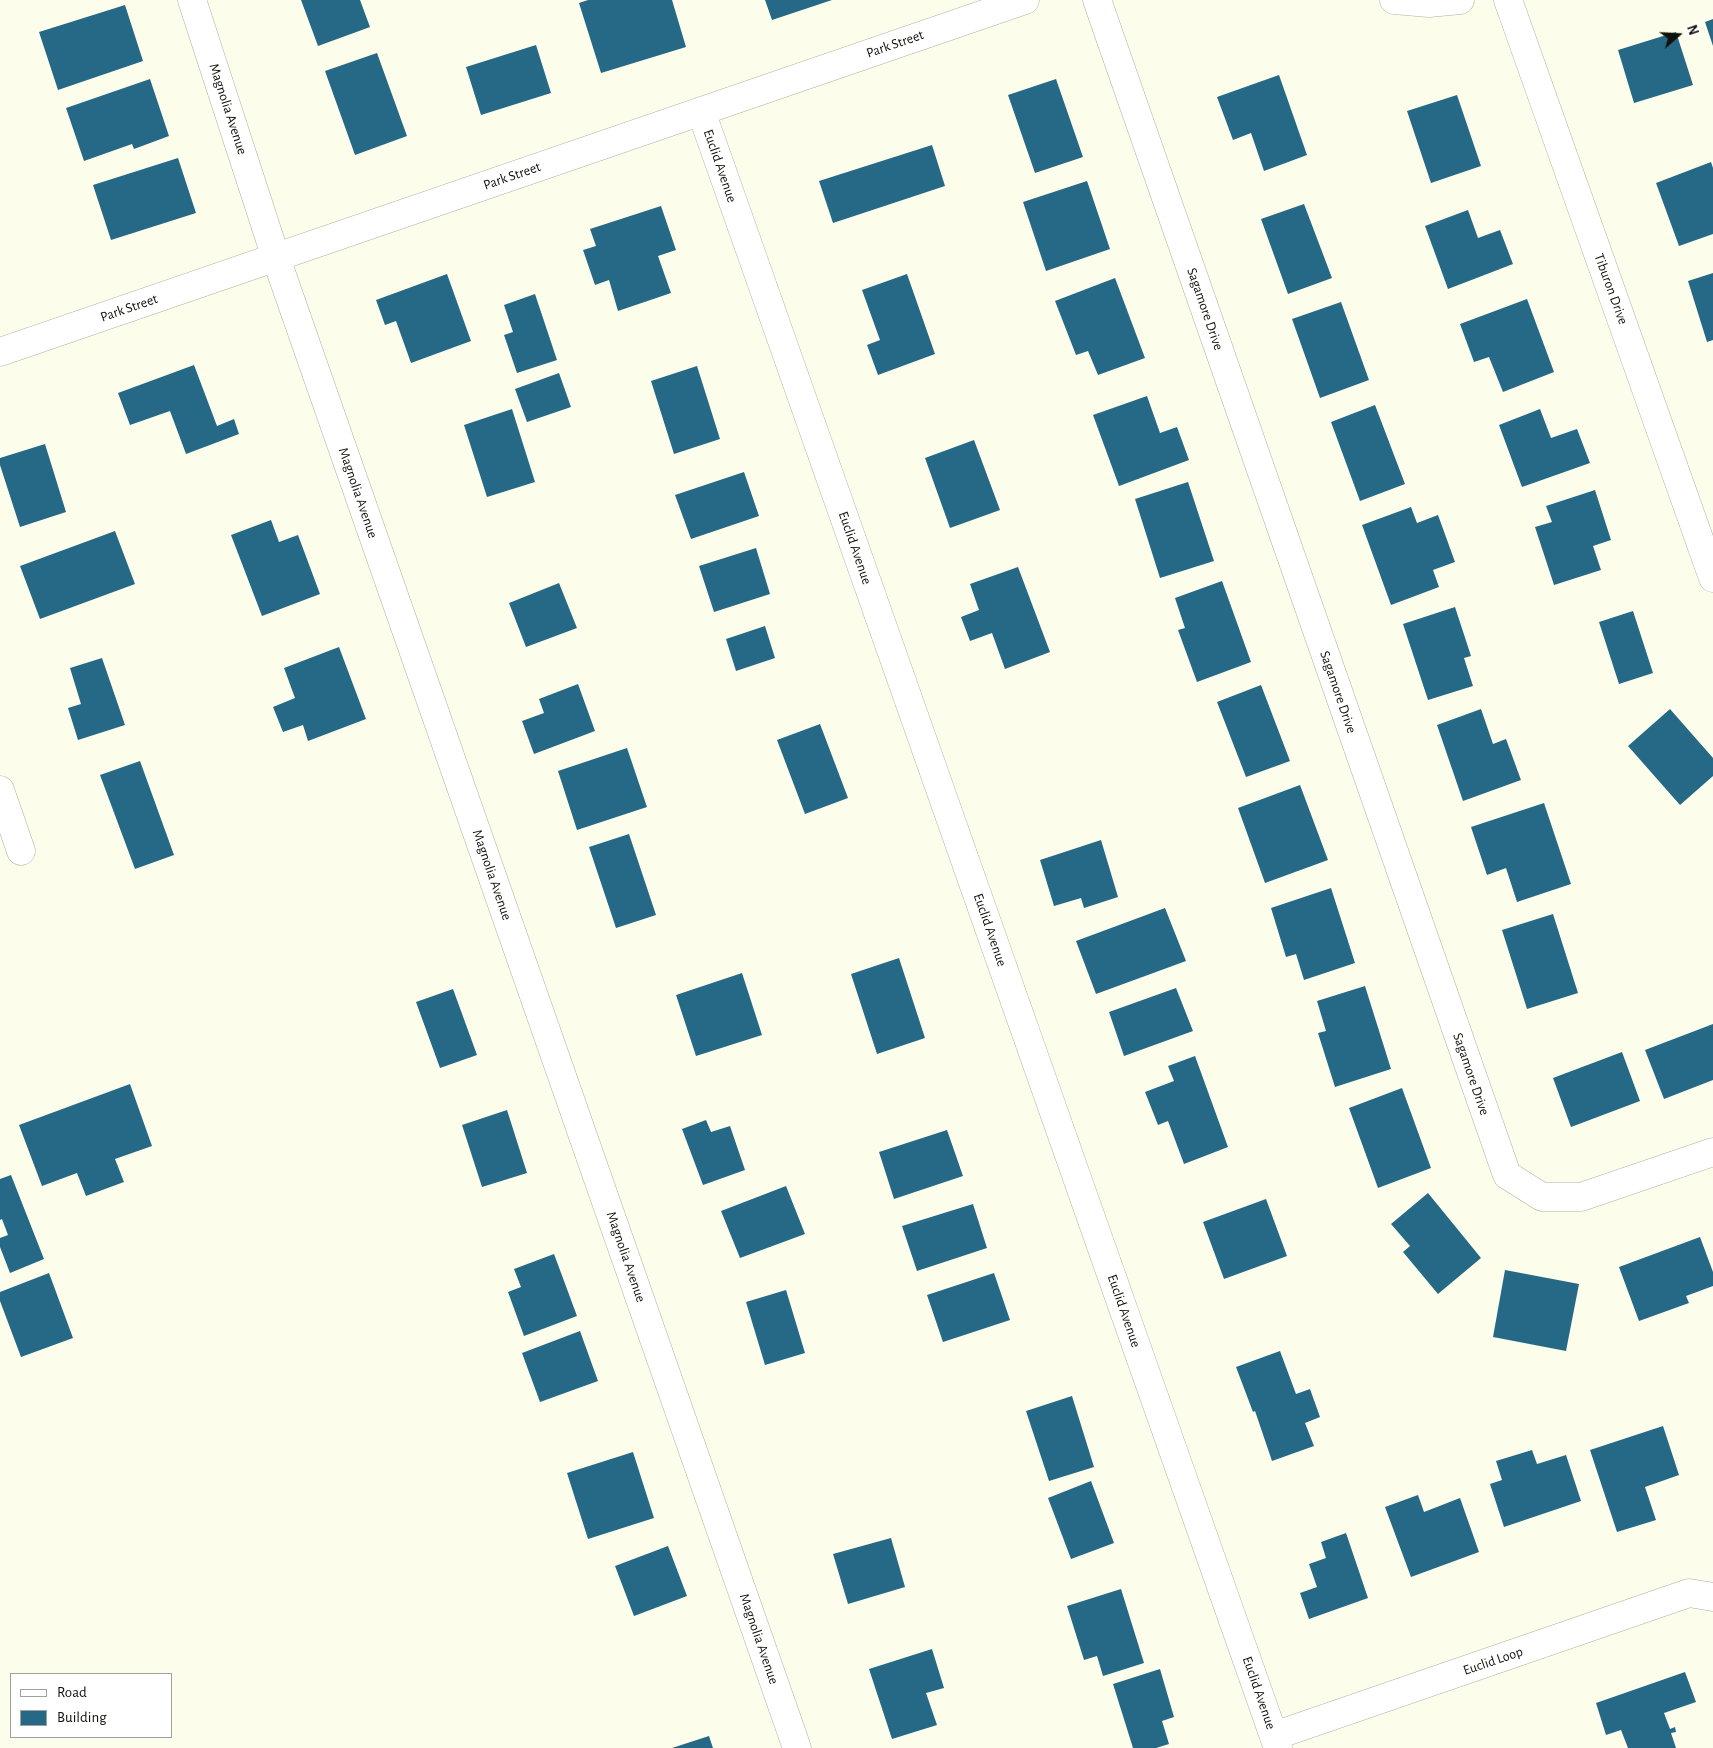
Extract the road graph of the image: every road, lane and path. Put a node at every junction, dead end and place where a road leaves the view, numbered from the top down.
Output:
1 (192, 0) edge
2 (1025, 0) edge
3 (1097, 0) edge
4 (1394, 0) edge
5 (1460, 0) edge
6 (1508, 0) edge
7 (701, 111) junction
8 (276, 258) junction
9 (0, 352) edge
10 (1713, 578) edge
11 (0, 790) edge
12 (21, 851) dead end
13 (1713, 1152) edge
14 (1713, 1597) edge
15 (1276, 1742) edge
16 (797, 1748) edge

1 - 8 street, Magnolia Avenue
2 - 7 street, Park Street
3 - 13 street, Sagamore Drive
4 - 5 street
6 - 10 street, Tiburon Drive
7 - 8 street, Park Street
7 - 15 street, Euclid Avenue
8 - 9 street, Park Street
8 - 16 street, Magnolia Avenue
11 - 12 street
14 - 15 street, Euclid Loop

